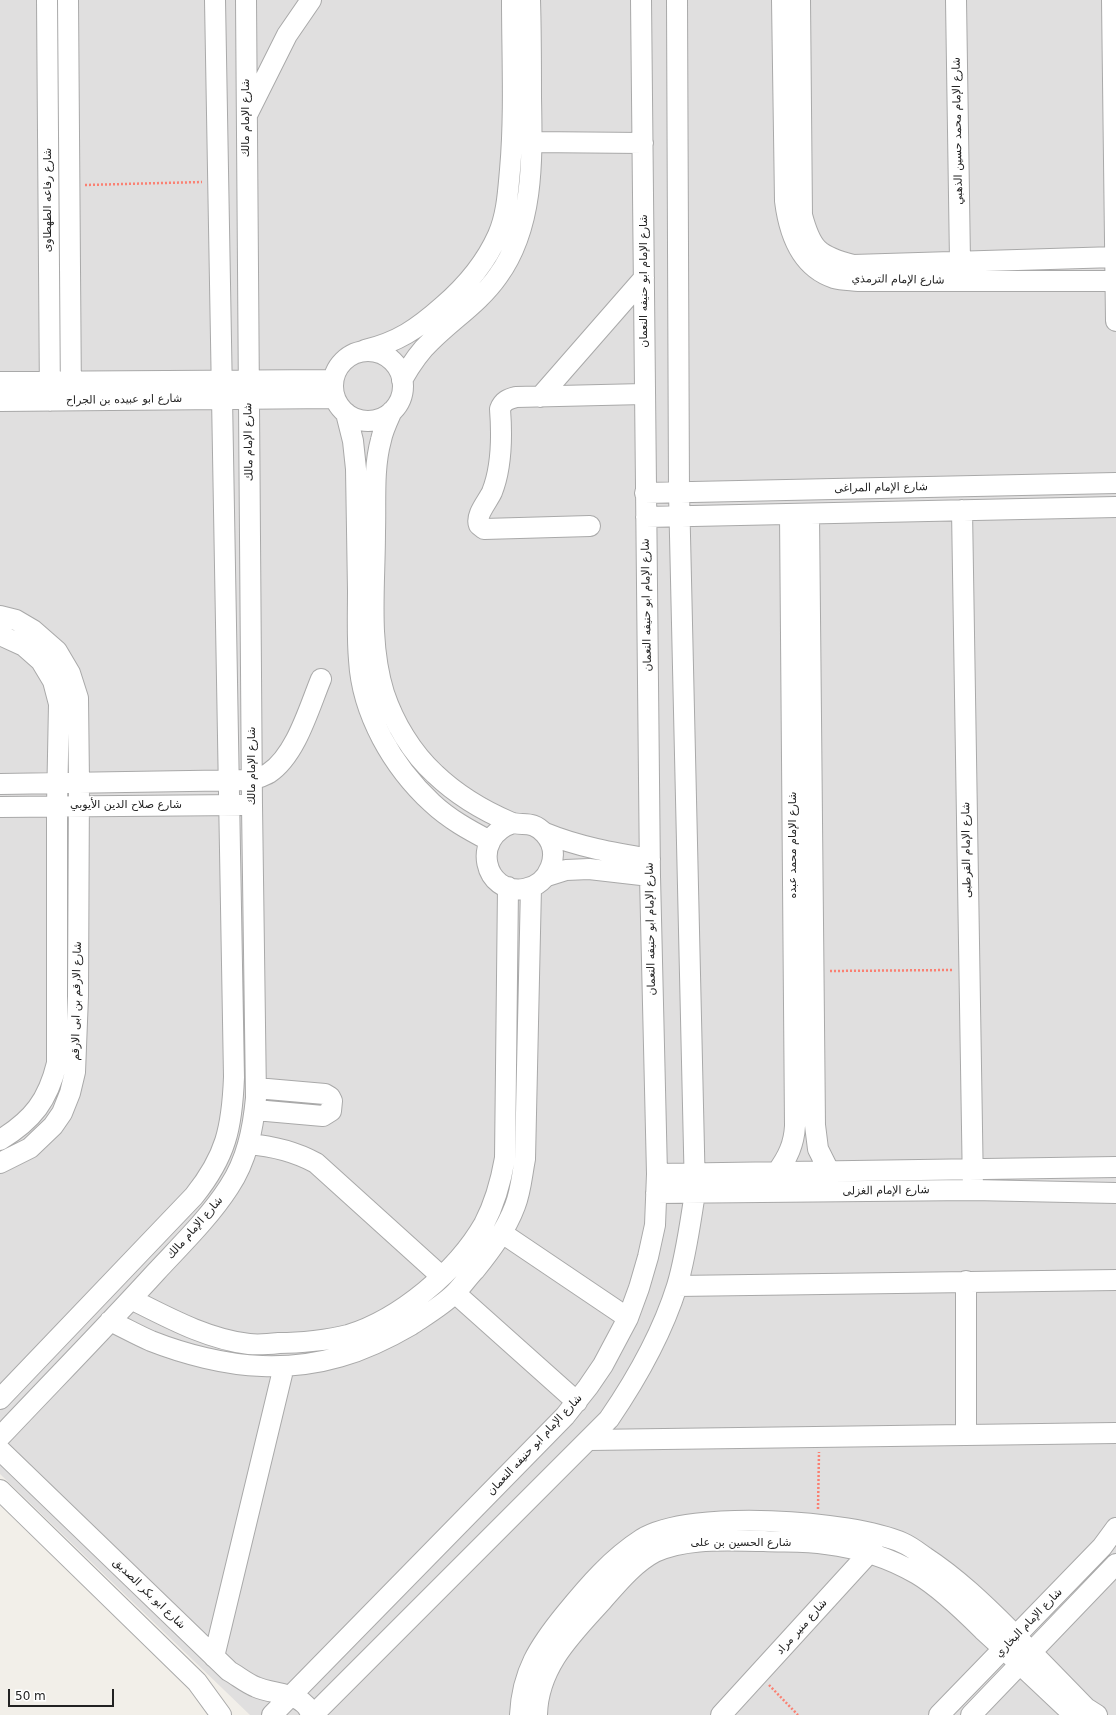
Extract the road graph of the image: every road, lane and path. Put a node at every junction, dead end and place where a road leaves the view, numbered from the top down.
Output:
1 (47, 0) edge
2 (68, 0) edge
3 (215, 0) edge
4 (246, 0) edge
5 (311, 0) edge
6 (512, 0) edge
7 (530, 0) edge
8 (641, 0) edge
9 (677, 0) edge
10 (782, 0) edge
11 (800, 0) edge
12 (956, 0) edge
13 (1112, 0) edge
14 (47, 40) junction
15 (68, 40) junction
16 (1114, 43) edge
17 (1114, 73) edge
18 (246, 117) junction
19 (532, 142) junction
20 (643, 143) junction
21 (219, 182) junction
22 (69, 185) junction
23 (1115, 257) edge
24 (956, 266) junction
25 (644, 278) junction
26 (975, 281) junction
27 (1116, 281) edge
28 (1116, 320) edge
29 (365, 350) junction
30 (402, 380) junction
31 (50, 381) junction
32 (0, 382) edge
33 (248, 389) junction
34 (222, 390) junction
35 (71, 391) junction
36 (644, 394) junction
37 (338, 397) junction
38 (540, 397) junction
39 (0, 401) edge
40 (50, 401) junction
41 (392, 411) junction
42 (1116, 483) edge
43 (679, 492) junction
44 (645, 493) junction
45 (1116, 507) edge
46 (962, 510) junction
47 (800, 514) junction
48 (646, 517) junction
49 (680, 517) junction
50 (590, 526) dead end
51 (0, 616) edge
52 (0, 635) edge
53 (321, 679) dead end
54 (252, 780) junction
55 (228, 781) junction
56 (79, 782) junction
57 (58, 783) junction
58 (0, 784) edge
59 (812, 795) junction
60 (792, 796) junction
61 (79, 805) junction
62 (228, 805) junction
63 (252, 805) junction
64 (57, 806) junction
65 (0, 807) edge
66 (513, 823) junction
67 (544, 834) junction
68 (490, 841) junction
69 (650, 868) junction
70 (539, 882) junction
71 (508, 887) junction
72 (969, 970) junction
73 (814, 971) junction
74 (57, 996) junction
75 (78, 996) junction
76 (256, 1088) junction
77 (255, 1110) junction
78 (0, 1140) edge
79 (248, 1144) junction
80 (0, 1163) edge
81 (1116, 1167) edge
82 (973, 1169) junction
83 (776, 1172) junction
84 (828, 1172) junction
85 (694, 1173) junction
86 (657, 1174) junction
87 (973, 1190) junction
88 (695, 1193) junction
89 (1116, 1193) edge
90 (656, 1194) junction
91 (502, 1233) junction
92 (441, 1276) junction
93 (1116, 1280) edge
94 (966, 1281) junction
95 (677, 1286) junction
96 (455, 1293) junction
97 (131, 1299) junction
98 (628, 1318) junction
99 (110, 1321) junction
100 (284, 1366) junction
101 (0, 1399) edge
102 (577, 1402) junction
103 (1116, 1433) edge
104 (966, 1435) junction
105 (0, 1437) edge
106 (819, 1437) junction
107 (589, 1440) junction
108 (0, 1450) edge
109 (0, 1490) edge
110 (1116, 1528) edge
111 (824, 1531) junction
112 (875, 1534) junction
113 (869, 1553) junction
114 (1116, 1564) edge
115 (1009, 1642) junction
116 (214, 1657) junction
117 (1026, 1658) junction
118 (542, 1663) junction
119 (758, 1675) junction
120 (291, 1696) junction
121 (221, 1715) edge
122 (272, 1715) edge
123 (312, 1715) edge
124 (520, 1715) edge
125 (536, 1715) edge
126 (721, 1715) edge
127 (798, 1715) edge
128 (939, 1715) edge
129 (971, 1715) edge
130 (1074, 1715) edge
131 (1097, 1715) edge

1 - 14 street, شارع رفاعه الطهطاوى
2 - 15 street, شارع رفاعه الطهطاوى
3 - 21 street, شارع الإمام مالك
4 - 18 street, شارع الإمام مالك
5 - 18 street
6 - 29 street
7 - 19 street
8 - 20 street, شارع الإمام ابو حنيفه النعمان
9 - 43 street
10 - 24 street, شارع الإمام الترمذي
11 - 24 street, شارع الإمام الترمذي
12 - 24 street, شارع الإمام محمد حسين الذهبي
13 - 16 street
14 - 15 street
14 - 31 street, شارع رفاعه الطهطاوى
15 - 22 street, شارع رفاعه الطهطاوى
16 - 17 street
17 - 23 street
18 - 33 street, شارع الإمام مالك
19 - 20 street
19 - 30 street
20 - 25 street, شارع الإمام ابو حنيفه النعمان
21 - 22 path
21 - 34 street, شارع الإمام مالك
22 - 35 street, شارع رفاعه الطهطاوى
23 - 24 street, شارع الإمام الترمذي
23 - 27 street
24 - 26 street, شارع الإمام الترمذي
24 - 26 street, شارع الإمام محمد حسين الذهبي
25 - 36 street, شارع الإمام ابو حنيفه النعمان
25 - 38 street
26 - 27 street, شارع الإمام الترمذي
27 - 28 street
29 - 30 street
29 - 37 street
30 - 41 street
31 - 32 street, شارع ابو عبيده بن الجراح
31 - 35 street, شارع ابو عبيده بن الجراح
31 - 40 street, شارع رفاعه الطهطاوى
33 - 34 street, شارع ابو عبيده بن الجراح
33 - 37 street, شارع ابو عبيده بن الجراح
33 - 54 street, شارع الإمام مالك
34 - 35 street, شارع ابو عبيده بن الجراح
34 - 55 street, شارع الإمام مالك
35 - 40 street, شارع ابو عبيده بن الجراح
36 - 38 street
36 - 44 street, شارع الإمام ابو حنيفه النعمان
37 - 41 street
37 - 68 street
38 - 50 street
39 - 40 street, شارع ابو عبيده بن الجراح
41 - 66 street
42 - 43 street, شارع الإمام المراغى
43 - 44 street, شارع الإمام المراغى
43 - 49 street
44 - 48 street, شارع الإمام ابو حنيفه النعمان
45 - 46 street
46 - 47 street
46 - 72 street, شارع الإمام القرطبى
47 - 49 street
47 - 59 street, شارع الإمام محمد عبده
47 - 60 street, شارع الإمام محمد عبده
48 - 49 street
48 - 69 street, شارع الإمام ابو حنيفه النعمان
49 - 85 street
51 - 56 street, شارع الارقم بن ابى الارقم
52 - 57 street, شارع الارقم بن ابى الارقم
53 - 54 street
54 - 55 street, شارع صلاح الدين الأيوبي
54 - 63 street, شارع الإمام مالك
55 - 56 street, شارع صلاح الدين الأيوبي
55 - 62 street, شارع الإمام مالك
56 - 57 street, شارع صلاح الدين الأيوبي
56 - 61 street, شارع الارقم بن ابى الارقم
57 - 58 street, شارع صلاح الدين الأيوبي
57 - 64 street, شارع الارقم بن ابى الارقم
59 - 60 street
59 - 73 street, شارع الإمام محمد عبده
60 - 83 street, شارع الإمام محمد عبده
61 - 62 street, شارع صلاح الدين الأيوبي
61 - 64 street, شارع صلاح الدين الأيوبي
61 - 75 street, شارع الارقم بن ابى الارقم
62 - 63 street, شارع صلاح الدين الأيوبي
62 - 101 street, شارع الإمام مالك
63 - 76 street, شارع الإمام مالك
64 - 65 street, شارع صلاح الدين الأيوبي
64 - 74 street, شارع الارقم بن ابى الارقم
66 - 67 street
66 - 68 street
67 - 69 street
67 - 70 street
68 - 71 street
69 - 70 street
69 - 86 street, شارع الإمام ابو حنيفه النعمان
70 - 71 street
70 - 91 street
71 - 92 street
72 - 73 path
72 - 82 street, شارع الإمام القرطبى
73 - 84 street, شارع الإمام محمد عبده
74 - 75 street
74 - 78 street, شارع الارقم بن ابى الارقم
75 - 80 street, شارع الارقم بن ابى الارقم
76 - 77 street, شارع الإمام مالك
76 - 77 street
77 - 79 street, شارع الإمام مالك
79 - 92 street
79 - 97 street, شارع الإمام مالك
81 - 82 street, شارع الإمام الغزلى
82 - 84 street, شارع الإمام الغزلى
82 - 87 street, شارع الإمام القرطبى
83 - 84 street, شارع الإمام الغزلى
83 - 85 street, شارع الإمام الغزلى
85 - 86 street, شارع الإمام الغزلى
85 - 88 street
86 - 90 street, شارع الإمام ابو حنيفه النعمان
87 - 88 street, شارع الإمام الغزلى
87 - 89 street, شارع الإمام الغزلى
88 - 90 street, شارع الإمام الغزلى
88 - 95 street
90 - 98 street, شارع الإمام ابو حنيفه النعمان
91 - 96 street
91 - 98 street
92 - 97 street
93 - 94 street
94 - 95 street
94 - 104 street
95 - 107 street
96 - 100 street
96 - 102 street
97 - 99 street, شارع الإمام مالك
98 - 102 street, شارع الإمام ابو حنيفه النعمان
99 - 100 street
99 - 105 street, شارع الإمام مالك
100 - 116 street
102 - 120 street, شارع الإمام ابو حنيفه النعمان
103 - 104 street
104 - 106 street
106 - 107 street
106 - 111 path
107 - 123 street
108 - 116 street, شارع ابو بكر الصديق
109 - 121 street
110 - 115 street, شارع الإمام البخاري
111 - 112 street, شارع الحسين بن على
111 - 113 street, شارع الحسين بن على
111 - 118 street, شارع الحسين بن على
112 - 113 street, شارع منير مراد
112 - 115 street, شارع الحسين بن على
113 - 115 street, شارع الحسين بن على
113 - 119 street, شارع منير مراد
114 - 117 street, شارع الإمام البخاري
115 - 117 street
115 - 128 street, شارع الإمام البخاري
116 - 120 street, شارع ابو بكر الصديق
117 - 129 street, شارع الإمام البخاري
117 - 130 street
117 - 131 street
118 - 124 street, شارع الحسين بن على
118 - 125 street, شارع الحسين بن على
119 - 126 street, شارع منير مراد
119 - 127 path
120 - 122 street, شارع الإمام ابو حنيفه النعمان
120 - 123 street, شارع ابو بكر الصديق

